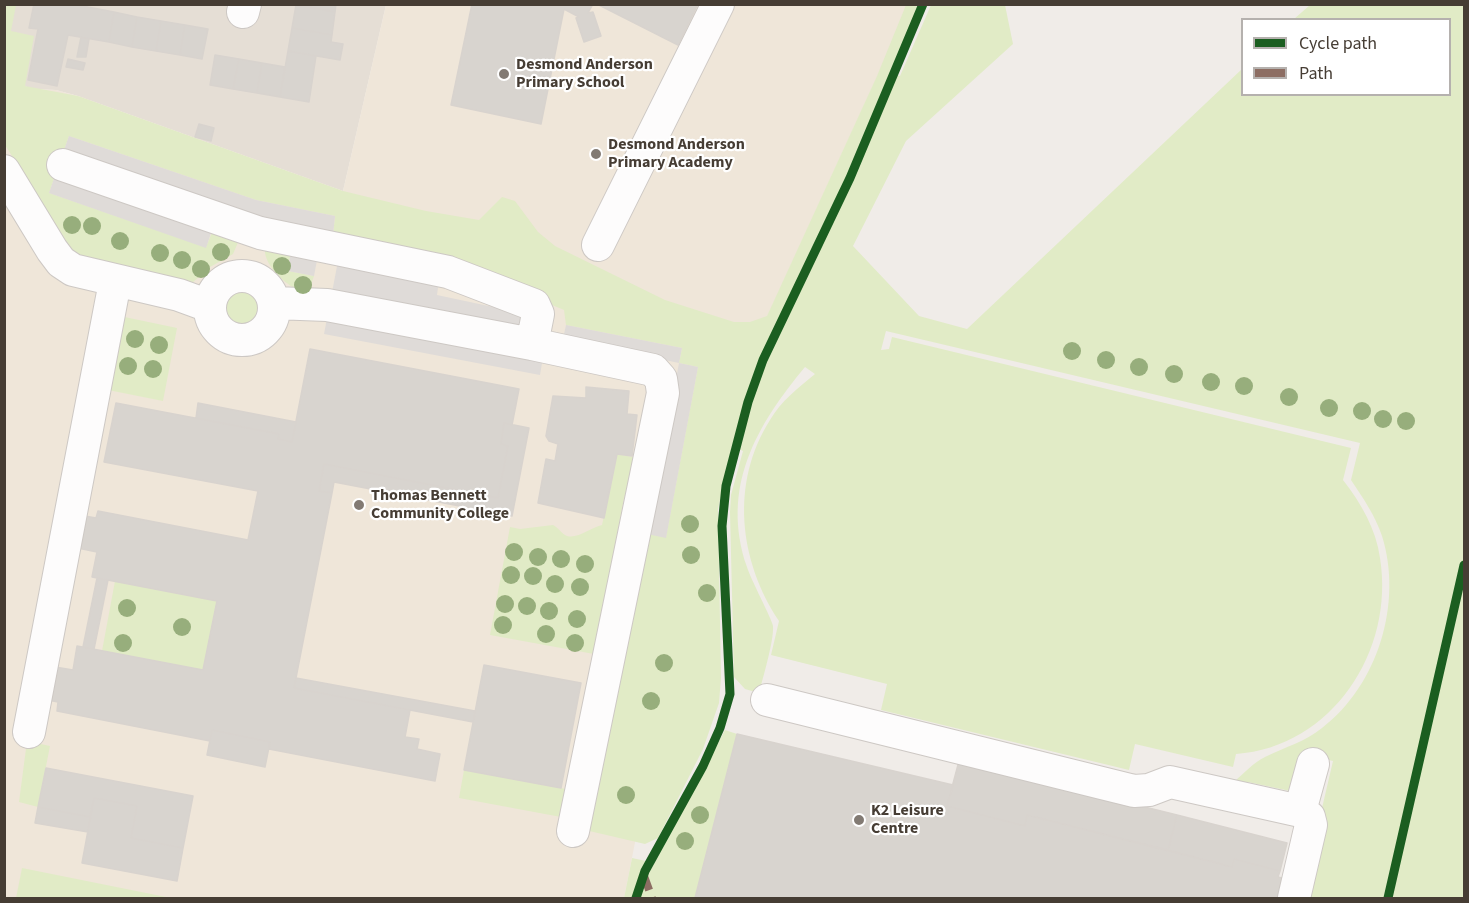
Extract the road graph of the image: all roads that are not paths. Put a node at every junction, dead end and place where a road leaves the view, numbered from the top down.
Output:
1 (718, 4) edge
2 (63, 165) dead end
3 (4, 171) edge
4 (260, 233) junction
5 (598, 245) dead end
6 (248, 277) junction
7 (115, 282) junction
8 (274, 303) junction
9 (209, 306) junction
10 (532, 344) junction
11 (767, 700) dead end
12 (29, 732) dead end
13 (1313, 764) dead end
14 (1300, 811) junction
15 (573, 831) dead end
16 (1294, 898) edge

1 - 5 lane
2 - 4 lane
3 - 7 lane
4 - 6 lane
4 - 10 lane
6 - 8 lane
6 - 9 lane
7 - 9 lane
7 - 12 lane
8 - 9 lane
8 - 10 lane
10 - 15 lane
11 - 14 lane
13 - 14 lane
14 - 16 lane

